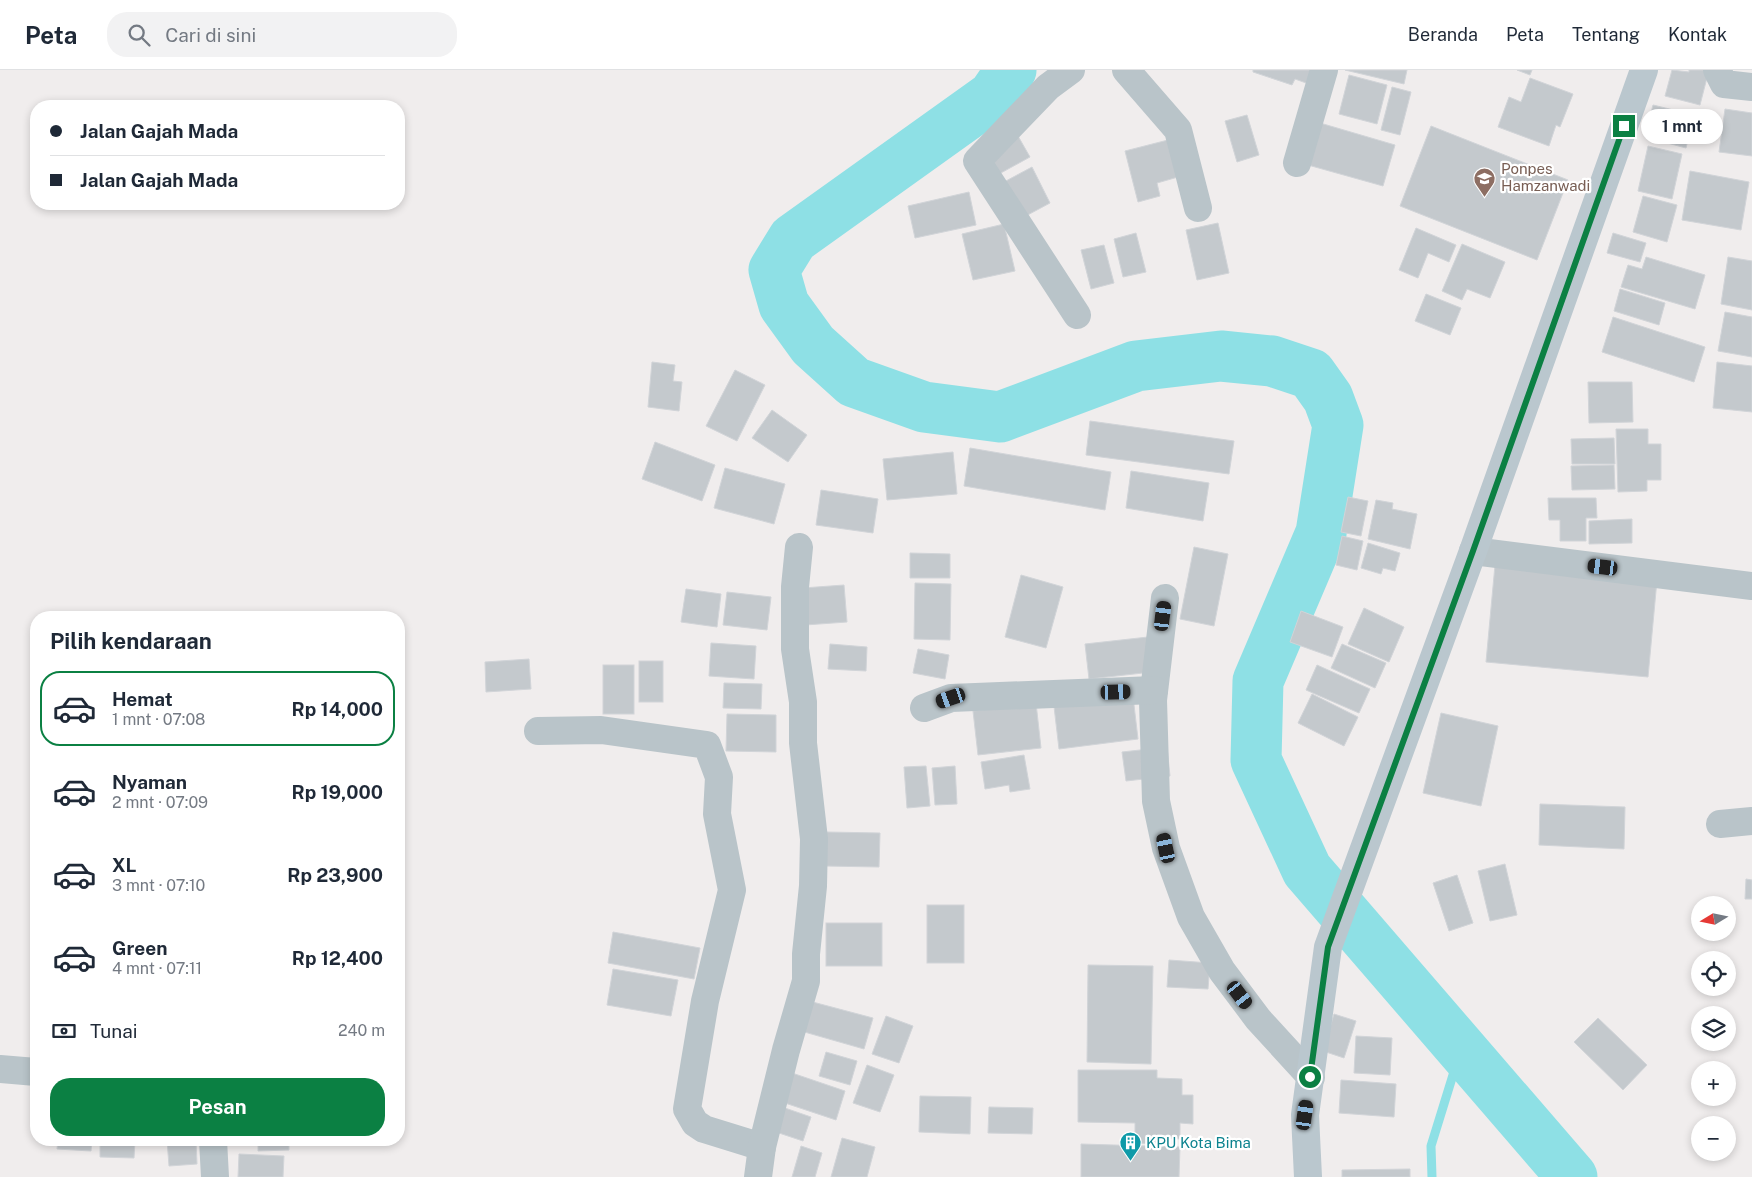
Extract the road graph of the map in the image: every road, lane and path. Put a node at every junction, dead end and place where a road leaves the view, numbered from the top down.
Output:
1 (1071, 70) edge
2 (1126, 70) edge
3 (1324, 70) edge
4 (1644, 70) edge
5 (1717, 70) edge
6 (1752, 87) edge
7 (1297, 163) dead end
8 (1198, 208) dead end
9 (1078, 315) dead end
10 (799, 547) dead end
11 (1473, 551) junction
12 (1752, 586) edge
13 (1165, 598) dead end
14 (1154, 690) junction
15 (924, 708) dead end
16 (538, 731) dead end
17 (1752, 821) edge
18 (1720, 824) dead end
19 (0, 1069) edge
20 (30, 1072) edge
21 (1310, 1077) junction
22 (214, 1146) edge
23 (762, 1148) junction
24 (215, 1177) edge
25 (758, 1177) edge
26 (1308, 1177) edge

1 - 9 street
2 - 8 street
3 - 7 street
4 - 11 main road
5 - 6 street
10 - 23 street
11 - 12 street
11 - 21 main road
13 - 14 street
14 - 15 street
14 - 21 street
16 - 23 street
17 - 18 street
19 - 20 street
21 - 26 main road
22 - 24 street
23 - 25 street

